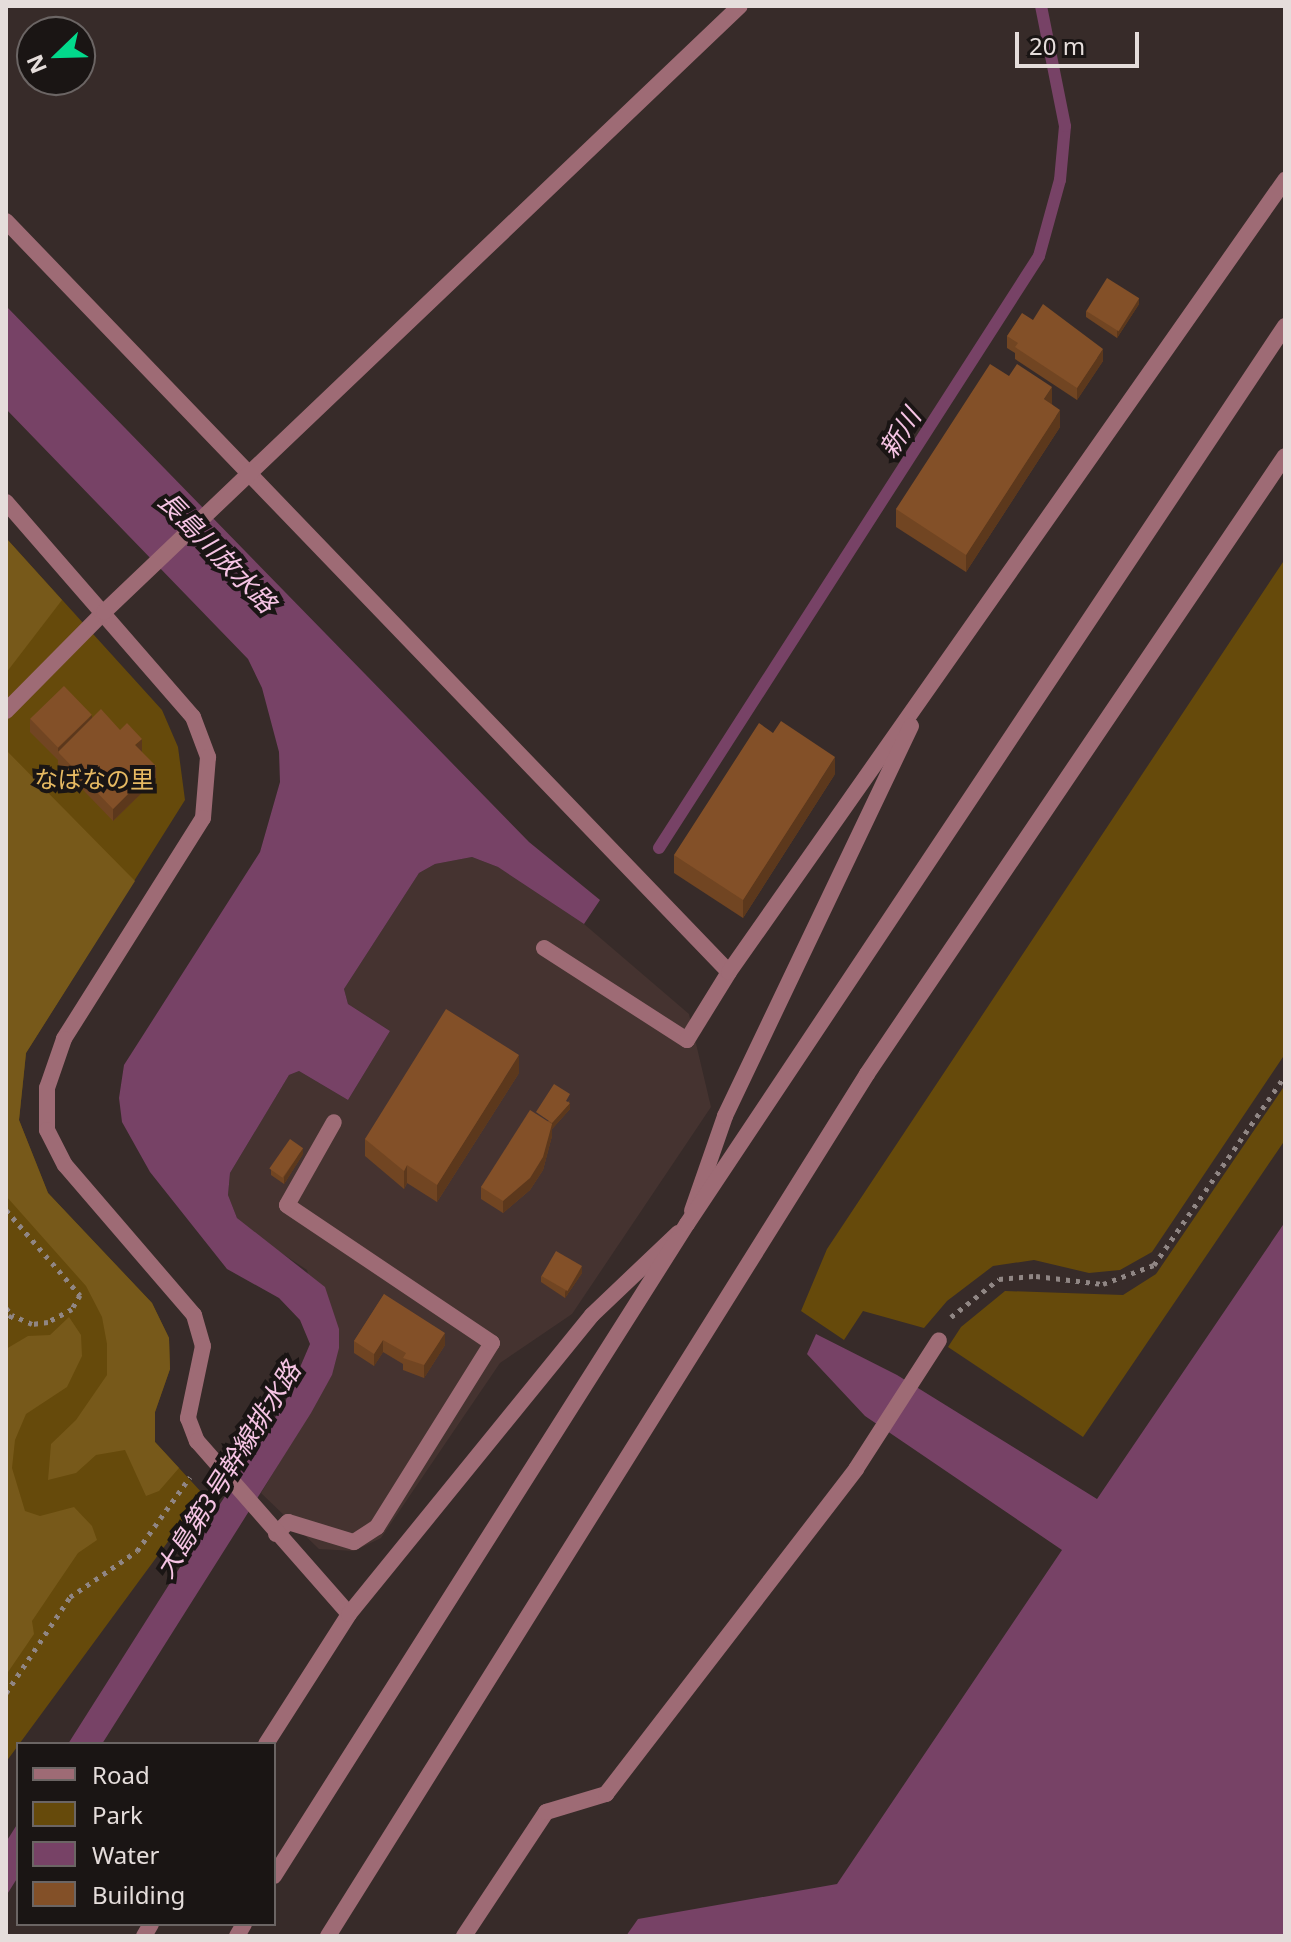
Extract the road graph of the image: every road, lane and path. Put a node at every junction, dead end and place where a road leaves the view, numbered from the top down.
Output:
1 (740, 6) edge
2 (1285, 180) edge
3 (6, 221) edge
4 (1285, 326) edge
5 (1285, 456) edge
6 (253, 475) junction
7 (6, 502) edge
8 (104, 612) junction
9 (931, 684) junction
10 (6, 711) edge
11 (544, 948) dead end
12 (729, 972) junction
13 (1285, 1076) edge
14 (334, 1122) dead end
15 (6, 1210) edge
16 (687, 1224) junction
17 (6, 1308) edge
18 (12, 1315) junction
19 (6, 1323) edge
20 (939, 1340) joint
21 (212, 1459) junction
22 (271, 1529) junction
23 (349, 1614) junction
24 (6, 1693) edge
25 (267, 1742) edge
26 (276, 1873) edge
27 (328, 1936) edge
28 (464, 1936) edge

1 - 6 street
2 - 9 street
3 - 6 street
4 - 16 street
5 - 27 street
6 - 8 street
6 - 12 street
7 - 8 street
8 - 10 street
8 - 21 street
9 - 12 street
9 - 16 street
11 - 12 street
13 - 20 path
14 - 22 street
15 - 18 path
16 - 23 street
16 - 26 street
17 - 18 path
18 - 19 path
20 - 28 street
21 - 22 street
21 - 24 path
22 - 23 street
23 - 25 street

